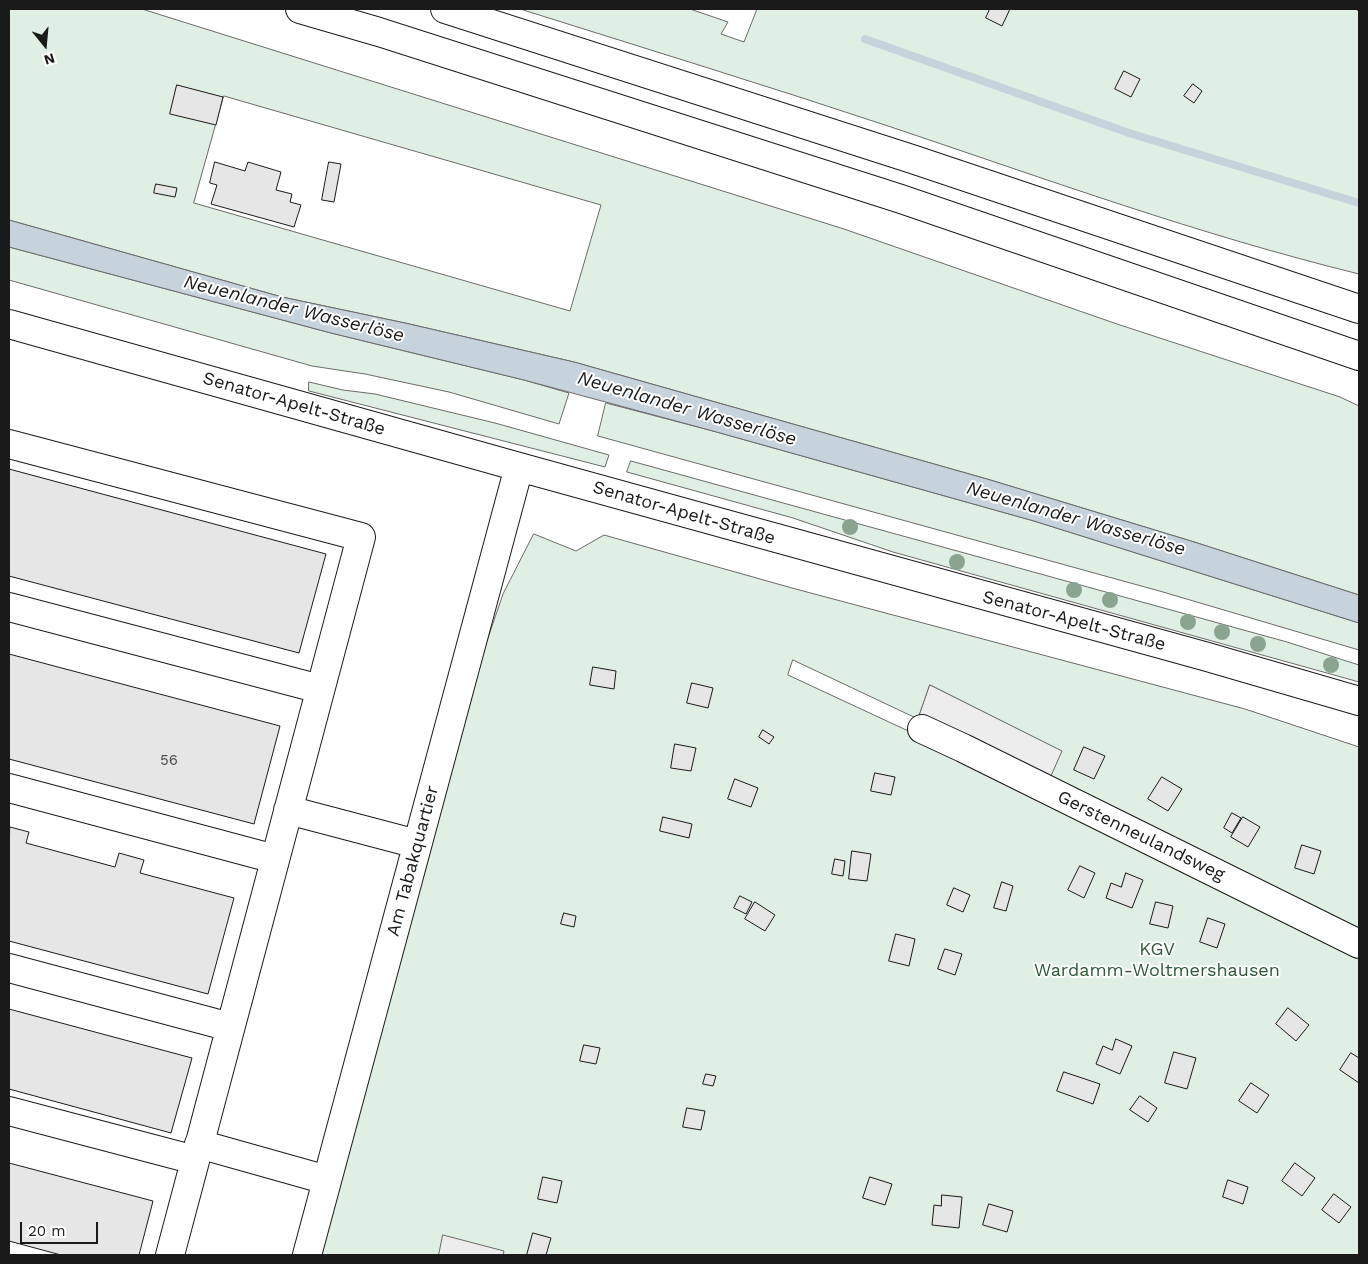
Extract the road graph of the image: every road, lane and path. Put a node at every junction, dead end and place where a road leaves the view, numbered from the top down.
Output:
1 (300, 9) edge
2 (445, 9) edge
3 (1359, 309) edge
4 (9, 324) edge
5 (1359, 356) edge
6 (9, 444) edge
7 (519, 467) junction
8 (9, 607) edge
9 (320, 689) junction
10 (1359, 701) edge
11 (922, 729) dead end
12 (9, 788) edge
13 (288, 810) junction
14 (417, 844) junction
15 (275, 859) junction
16 (1359, 944) edge
17 (9, 968) edge
18 (230, 1027) junction
19 (9, 1111) edge
20 (197, 1152) junction
21 (327, 1180) junction
22 (170, 1255) edge
23 (307, 1255) edge

1 - 5 main road
2 - 3 main road
4 - 7 main road, Senator-Apelt-Straße
6 - 9 main road
7 - 10 main road, Senator-Apelt-Straße
7 - 14 main road, Am Tabakquartier
8 - 9 main road
9 - 13 main road
11 - 16 main road, Gerstenneulandsweg
12 - 15 main road
13 - 14 main road
13 - 15 main road
14 - 21 main road, Am Tabakquartier
15 - 18 main road
17 - 18 main road
18 - 20 main road
19 - 20 main road
20 - 21 main road
20 - 22 main road
21 - 23 main road, Am Tabakquartier

